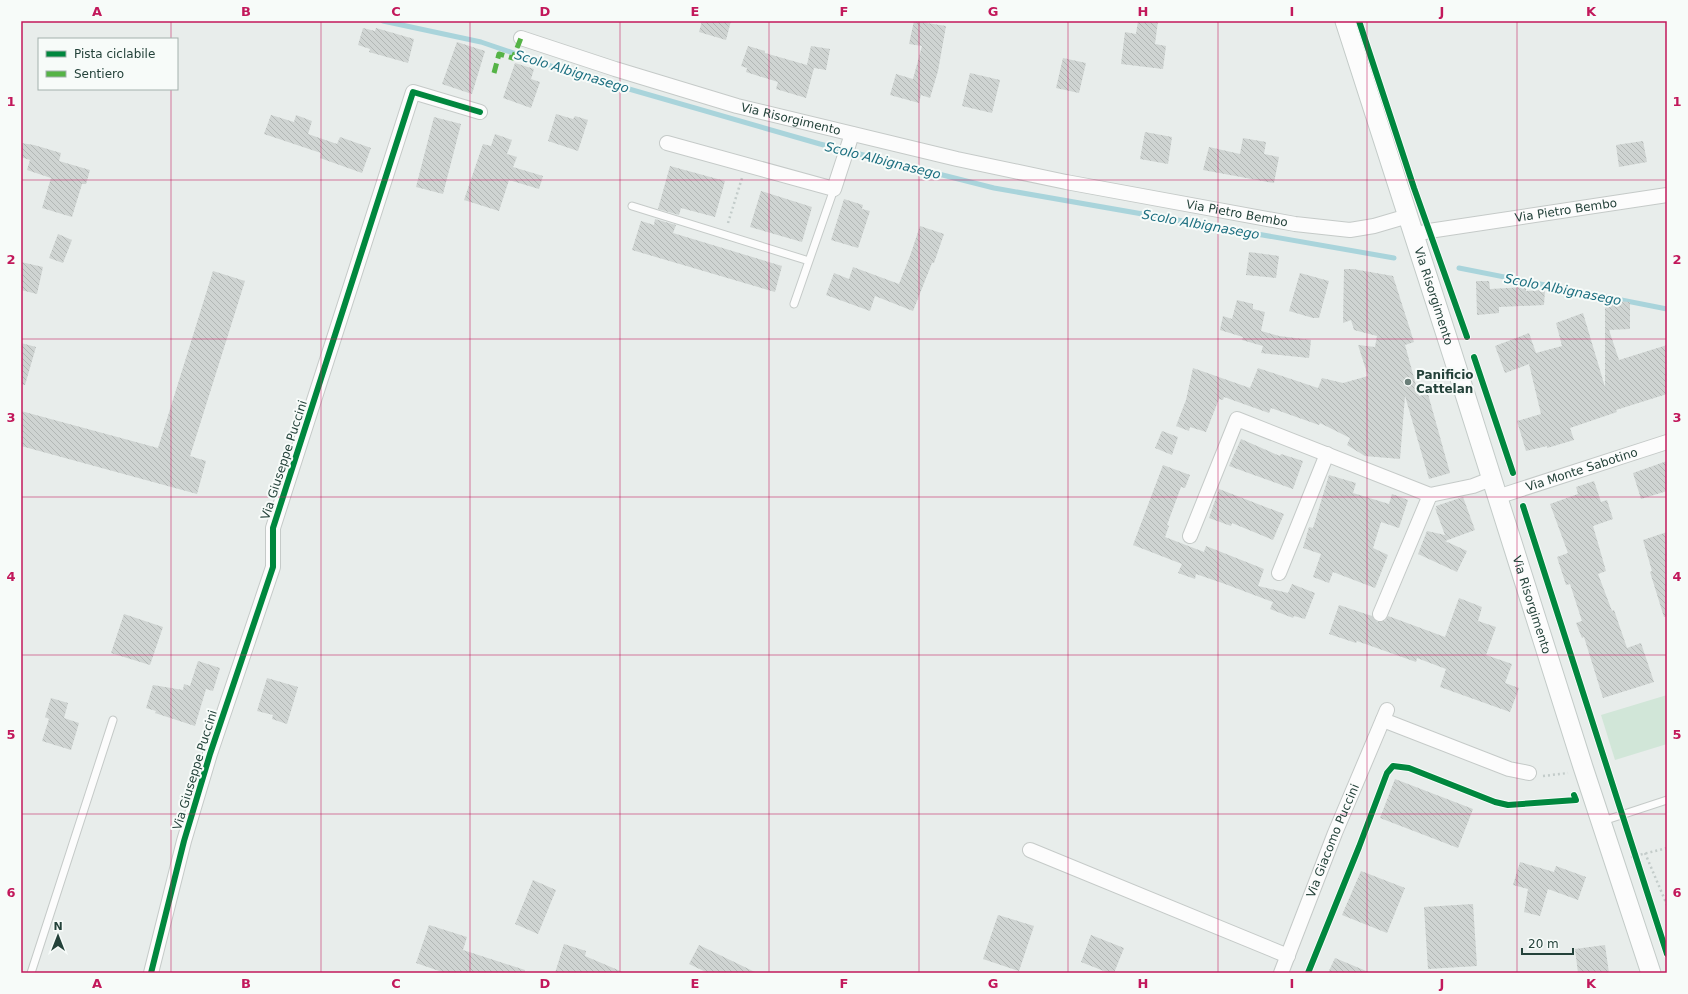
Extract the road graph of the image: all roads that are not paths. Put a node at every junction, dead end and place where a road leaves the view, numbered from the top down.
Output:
1 (1345, 21) edge
2 (521, 38) dead end
3 (480, 112) dead end
4 (667, 143) dead end
5 (849, 145) junction
6 (1066, 182) joint
7 (834, 189) junction
8 (1667, 195) edge
9 (632, 206) dead end
10 (1408, 216) junction
11 (1414, 235) junction
12 (809, 261) junction
13 (794, 304) dead end
14 (1667, 442) edge
15 (1327, 454) junction
16 (1494, 488) junction
17 (1430, 495) junction
18 (1190, 536) dead end
19 (1279, 573) dead end
20 (1380, 614) dead end
21 (112, 720) dead end
22 (1529, 773) road end
23 (1667, 800) edge
24 (1602, 822) junction
25 (1030, 850) dead end
26 (1288, 956) junction
27 (31, 973) edge
28 (151, 973) edge
29 (1280, 973) edge
30 (1651, 973) edge

1 - 10 main road
2 - 5 street, Via Risorgimento
3 - 28 street, Via Giuseppe Puccini
4 - 7 street
5 - 6 street, Via Risorgimento
5 - 7 street
6 - 10 street, Via Pietro Bembo
7 - 12 lane
8 - 11 street, Via Pietro Bembo
9 - 12 lane
10 - 11 main road
11 - 16 main road, Via Risorgimento
12 - 13 lane
14 - 16 street, Via Monte Sabotino
15 - 17 street
15 - 18 street
15 - 19 street
16 - 17 street, Via Monte Sabotino
16 - 24 main road, Via Risorgimento
17 - 20 street
21 - 27 lane
22 - 26 street, Via Giacomo Puccini
23 - 24 lane
24 - 30 main road, Via Risorgimento
25 - 26 street
26 - 29 street, Via Giacomo Puccini

